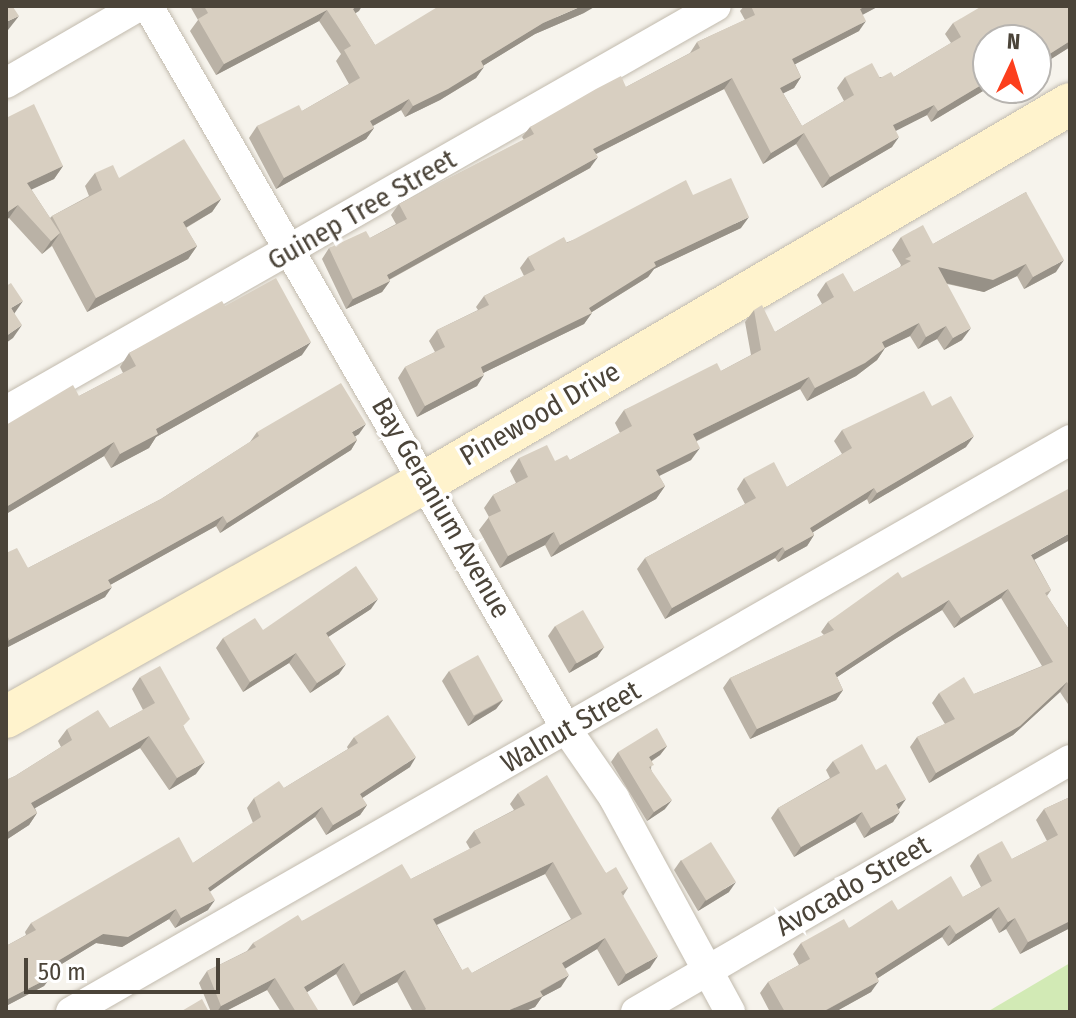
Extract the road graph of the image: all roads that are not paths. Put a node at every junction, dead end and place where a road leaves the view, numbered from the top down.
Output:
1 (139, 6) edge
2 (148, 6) edge
3 (716, 6) edge
4 (6, 83) edge
5 (1070, 104) edge
6 (291, 251) junction
7 (6, 411) edge
8 (1070, 440) edge
9 (427, 481) junction
10 (6, 717) edge
11 (567, 730) junction
12 (1070, 760) edge
13 (708, 971) junction
14 (71, 1012) edge
15 (636, 1012) edge
16 (730, 1012) edge

1 - 4 street
2 - 6 street, Bay Geranium Avenue
3 - 6 street, Guinep Tree Street
5 - 9 main road, Pinewood Drive
6 - 7 street, Guinep Tree Street
6 - 9 street, Bay Geranium Avenue
8 - 11 street, Walnut Street
9 - 10 main road, Pinewood Drive
9 - 11 street, Bay Geranium Avenue
11 - 13 street, Bay Geranium Avenue
11 - 14 street, Walnut Street
12 - 13 street, Avocado Street
13 - 15 street, Avocado Street
13 - 16 street, Bay Geranium Avenue

